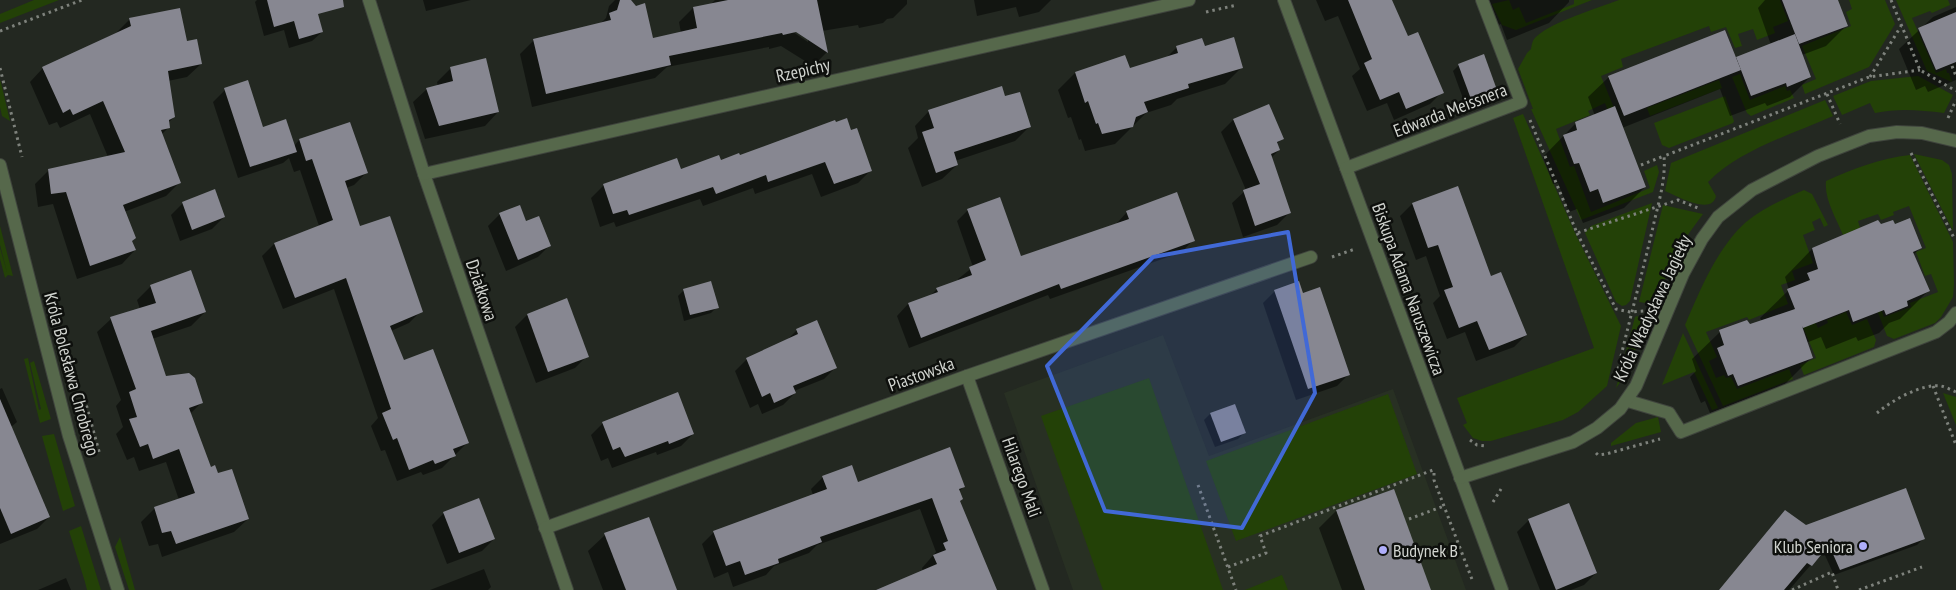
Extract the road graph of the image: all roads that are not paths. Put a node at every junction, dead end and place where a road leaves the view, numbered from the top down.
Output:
1 (369, 0) edge
2 (1189, 0) edge
3 (1284, 0) edge
4 (1482, 0) edge
5 (1956, 141) edge
6 (0, 165) edge
7 (1346, 168) junction
8 (424, 174) junction
9 (1311, 257) dead end
10 (1956, 314) edge
11 (967, 376) junction
12 (1628, 401) junction
13 (1460, 478) junction
14 (544, 528) junction
15 (118, 590) edge
16 (567, 590) edge
17 (1043, 590) edge
18 (1502, 590) edge

1 - 8 street, Działkowa
2 - 8 street, Rzepichy
3 - 7 street, Biskupa Adama Naruszewicza
4 - 7 street, Edwarda Meissnera
5 - 12 street, Króla Władysława Jagiełły
6 - 15 street, Króla Bolesława Chrobrego
7 - 13 street, Biskupa Adama Naruszewicza
8 - 14 street, Działkowa
9 - 11 street, Piastowska
10 - 12 street
11 - 14 street, Piastowska
11 - 17 street, Hilarego Mali
12 - 13 street, Króla Władysława Jagiełły
13 - 18 street, Biskupa Adama Naruszewicza
14 - 16 street, Działkowa

